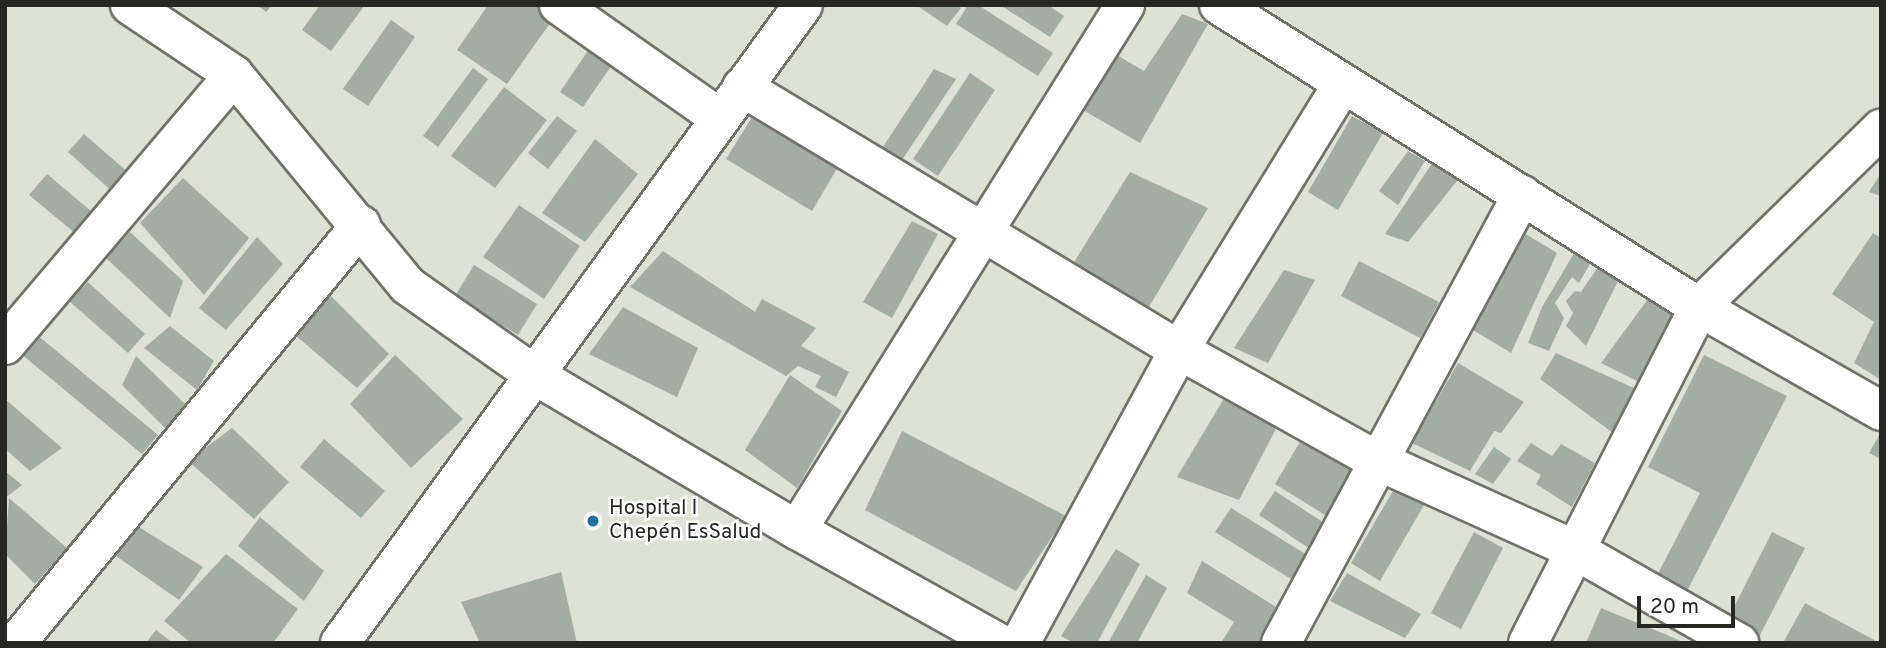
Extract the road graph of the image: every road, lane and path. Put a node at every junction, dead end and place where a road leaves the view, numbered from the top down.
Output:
1 (130, 5) edge
2 (559, 5) edge
3 (803, 5) edge
4 (1125, 5) edge
5 (1219, 5) edge
6 (234, 75) junction
7 (1343, 83) junction
8 (742, 88) junction
9 (720, 118) junction
10 (1881, 129) edge
11 (1522, 195) junction
12 (361, 225) junction
13 (984, 232) junction
14 (1699, 307) junction
15 (5, 345) edge
16 (1179, 350) junction
17 (533, 374) junction
18 (1881, 411) edge
19 (1376, 460) junction
20 (797, 530) junction
21 (1575, 550) junction
22 (16, 643) edge
23 (340, 643) edge
24 (999, 643) edge
25 (1020, 643) edge
26 (1281, 643) edge
27 (1528, 643) edge
28 (1740, 643) edge

1 - 6 street
2 - 9 street
3 - 8 street
4 - 13 street
5 - 7 street
6 - 12 street
6 - 15 street
7 - 11 street
7 - 16 street
8 - 9 street
8 - 13 street
9 - 17 street
10 - 14 street
11 - 14 street
11 - 19 street
12 - 17 street
12 - 22 street
13 - 16 street
13 - 20 street
14 - 18 street
14 - 21 street
16 - 19 street
16 - 25 street
17 - 20 street
17 - 23 street
19 - 21 street
19 - 26 street
20 - 24 street
21 - 27 street
21 - 28 street

